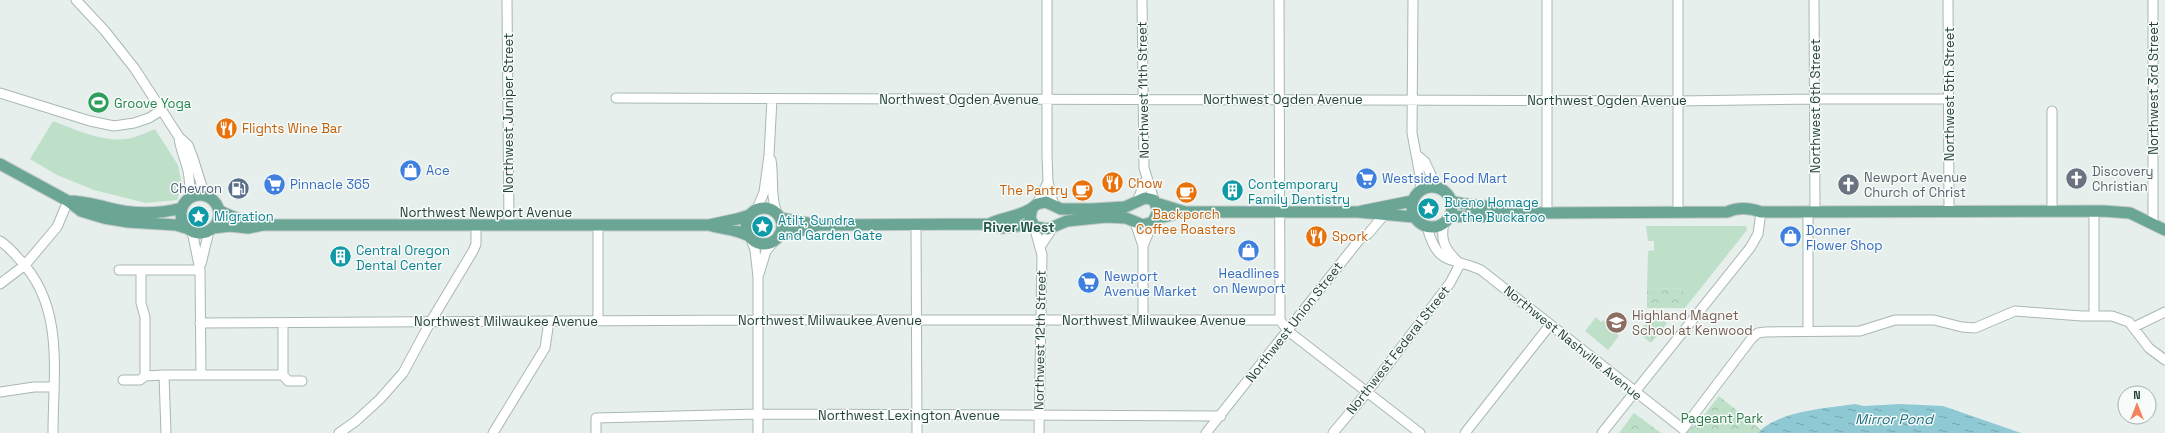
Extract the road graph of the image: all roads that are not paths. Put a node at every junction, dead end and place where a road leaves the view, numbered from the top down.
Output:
1 (76, 0) edge
2 (507, 0) edge
3 (1047, 0) edge
4 (1142, 0) edge
5 (1279, 0) edge
6 (1413, 0) edge
7 (1547, 0) edge
8 (1678, 0) edge
9 (1814, 0) edge
10 (1948, 0) edge
11 (2153, 0) edge
12 (0, 93) edge
13 (616, 98) dead end
14 (1047, 98) junction
15 (772, 99) junction
16 (1144, 99) junction
17 (1547, 99) junction
18 (1814, 99) junction
19 (1279, 100) junction
20 (1412, 100) junction
21 (1949, 100) junction
22 (1678, 101) junction
23 (162, 110) junction
24 (2052, 111) dead end
25 (179, 137) junction
26 (769, 155) junction
27 (1418, 156) junction
28 (0, 164) edge
29 (1146, 180) junction
30 (1048, 182) junction
31 (1436, 188) junction
32 (1420, 191) junction
33 (205, 196) junction
34 (190, 198) junction
35 (68, 201) junction
36 (1412, 201) junction
37 (1451, 201) junction
38 (1135, 202) junction
39 (1155, 202) junction
40 (1035, 206) junction
41 (1055, 207) junction
42 (182, 208) junction
43 (219, 210) junction
44 (1812, 211) junction
45 (2052, 211) junction
46 (2094, 211) junction
47 (753, 212) junction
48 (1185, 212) junction
49 (1279, 212) junction
50 (1358, 212) junction
51 (1521, 212) junction
52 (1547, 212) junction
53 (1678, 212) junction
54 (1761, 212) junction
55 (1949, 212) junction
56 (1384, 215) junction
57 (779, 216) junction
58 (1414, 217) junction
59 (1447, 220) junction
60 (1134, 221) junction
61 (1154, 221) junction
62 (989, 224) junction
63 (2153, 224) junction
64 (263, 225) junction
65 (598, 225) junction
66 (709, 225) junction
67 (818, 225) junction
68 (916, 225) junction
69 (476, 226) junction
70 (509, 226) junction
71 (1034, 226) junction
72 (1056, 226) junction
73 (1427, 227) junction
74 (189, 230) junction
75 (211, 230) junction
76 (2165, 230) edge
77 (750, 237) junction
78 (777, 237) junction
79 (0, 241) edge
80 (1142, 246) junction
81 (1040, 247) junction
82 (1460, 264) junction
83 (25, 265) junction
84 (119, 270) dead end
85 (141, 270) junction
86 (200, 270) junction
87 (758, 277) junction
88 (0, 284) edge
89 (2165, 312) edge
90 (2094, 315) junction
91 (758, 320) junction
92 (917, 320) junction
93 (1280, 320) junction
94 (431, 321) junction
95 (549, 321) junction
96 (598, 321) junction
97 (1040, 321) junction
98 (1143, 321) junction
99 (283, 322) junction
100 (200, 323) junction
101 (1550, 326) junction
102 (2134, 327) junction
103 (1288, 331) junction
104 (1808, 331) junction
105 (2165, 360) edge
106 (164, 375) junction
107 (201, 375) junction
108 (284, 375) junction
109 (145, 376) junction
110 (123, 380) dead end
111 (302, 381) dead end
112 (53, 387) junction
113 (1368, 391) junction
114 (0, 392) edge
115 (1634, 392) junction
116 (758, 414) junction
117 (917, 414) junction
118 (1039, 416) junction
119 (1221, 416) junction
120 (53, 433) edge
121 (166, 433) edge
122 (339, 433) edge
123 (493, 433) edge
124 (596, 433) edge
125 (758, 433) edge
126 (917, 433) edge
127 (1039, 433) edge
128 (1206, 433) edge
129 (1333, 433) edge
130 (1420, 433) edge
131 (1465, 433) edge
132 (1602, 433) edge

1 - 23 street
2 - 70 street, Northwest Juniper Street
3 - 14 street
4 - 16 street, Northwest 11th Street
5 - 19 street
6 - 20 street
7 - 17 street
8 - 22 street
9 - 18 street, Northwest 6th Street
10 - 21 street, Northwest 5th Street
11 - 63 street, Northwest 3rd Street
12 - 23 street
13 - 15 street, Northwest Ogden Avenue
14 - 15 street, Northwest Ogden Avenue
14 - 16 street, Northwest Ogden Avenue
14 - 30 street
15 - 26 street
16 - 19 street, Northwest Ogden Avenue
16 - 29 street, Northwest 11th Street
17 - 20 street, Northwest Ogden Avenue
17 - 22 street, Northwest Ogden Avenue
17 - 52 street
18 - 21 street, Northwest Ogden Avenue
18 - 22 street, Northwest Ogden Avenue
18 - 44 street, Northwest 6th Street
19 - 20 street, Northwest Ogden Avenue
19 - 49 street
20 - 27 street
21 - 55 street, Northwest 5th Street
22 - 53 street
23 - 25 street
24 - 45 street
25 - 33 street
25 - 34 street
26 - 47 street
26 - 57 street
27 - 31 street
27 - 32 street
28 - 35 main road
29 - 38 street, Northwest 11th Street
29 - 39 street, Northwest 11th Street
30 - 40 street
30 - 41 street
31 - 32 main road
31 - 37 main road
32 - 36 main road
33 - 34 main road
33 - 43 main road
34 - 42 main road
35 - 42 main road
35 - 74 main road
35 - 83 street
36 - 50 main road
36 - 58 main road
37 - 51 main road
37 - 59 main road
38 - 39 main road
38 - 41 main road
39 - 48 main road
39 - 61 main road
40 - 41 main road
40 - 62 main road
40 - 71 main road
42 - 74 main road
43 - 64 main road, Northwest Newport Avenue
43 - 75 main road
44 - 54 main road
44 - 55 main road
44 - 104 street, Northwest 6th Street
45 - 46 main road
45 - 55 main road
46 - 63 main road
46 - 90 street
47 - 57 main road
47 - 66 main road, Northwest Newport Avenue
47 - 77 main road
48 - 49 main road
48 - 61 main road
49 - 50 main road
49 - 93 street
50 - 56 main road
51 - 52 main road
51 - 59 main road
52 - 53 main road
53 - 54 main road
54 - 115 street
56 - 58 main road
56 - 103 street, Northwest Union Street
57 - 67 main road
57 - 78 main road
58 - 73 main road
59 - 73 main road
59 - 82 street
60 - 61 main road
60 - 72 main road
60 - 80 street
61 - 80 street
62 - 68 main road
62 - 71 main road
63 - 76 main road
64 - 69 main road, Northwest Newport Avenue
64 - 75 main road, Northwest Newport Avenue
65 - 66 main road, Northwest Newport Avenue
65 - 70 main road, Northwest Newport Avenue
65 - 96 street
66 - 77 main road, Northwest Newport Avenue
67 - 68 main road
67 - 78 main road
68 - 92 street
69 - 70 main road, Northwest Newport Avenue
69 - 94 street
71 - 72 main road
71 - 81 street, Northwest 12th Street
72 - 81 street
73 - 82 street, Northwest Nashville Avenue
74 - 75 main road
74 - 86 street
75 - 86 street
77 - 78 main road
77 - 87 street
78 - 87 street
79 - 83 street
80 - 98 street
81 - 97 street, Northwest 12th Street
82 - 101 street, Northwest Nashville Avenue
82 - 113 street, Northwest Federal Street
83 - 88 street
83 - 112 street
84 - 85 street
85 - 86 street
85 - 109 street
86 - 100 street
87 - 91 street
89 - 102 street
90 - 102 street
90 - 104 street
91 - 92 street, Northwest Milwaukee Avenue
91 - 96 street, Northwest Milwaukee Avenue
91 - 116 street
92 - 97 street, Northwest Milwaukee Avenue
92 - 117 street
93 - 98 street, Northwest Milwaukee Avenue
93 - 103 street
94 - 95 street, Northwest Milwaukee Avenue
94 - 99 street, Northwest Milwaukee Avenue
94 - 122 street
95 - 96 street, Northwest Milwaukee Avenue
95 - 123 street
97 - 98 street, Northwest Milwaukee Avenue
97 - 118 street, Northwest 12th Street
99 - 100 street, Northwest Milwaukee Avenue
99 - 108 street
100 - 107 street
101 - 115 street, Northwest Nashville Avenue
101 - 131 street
102 - 105 street
103 - 113 street
103 - 119 street, Northwest Union Street
104 - 115 street, Northwest Nashville Avenue
106 - 107 street
106 - 109 street
106 - 121 street
107 - 108 street
108 - 111 street
109 - 110 street
112 - 114 street
112 - 120 street
113 - 129 street, Northwest Federal Street
113 - 130 street
115 - 132 street
116 - 117 street, Northwest Lexington Avenue
116 - 124 street, Northwest Lexington Avenue
116 - 125 street
117 - 118 street, Northwest Lexington Avenue
117 - 126 street
118 - 119 street, Northwest Lexington Avenue
118 - 127 street, Northwest 12th Street
119 - 128 street, Northwest Union Street

